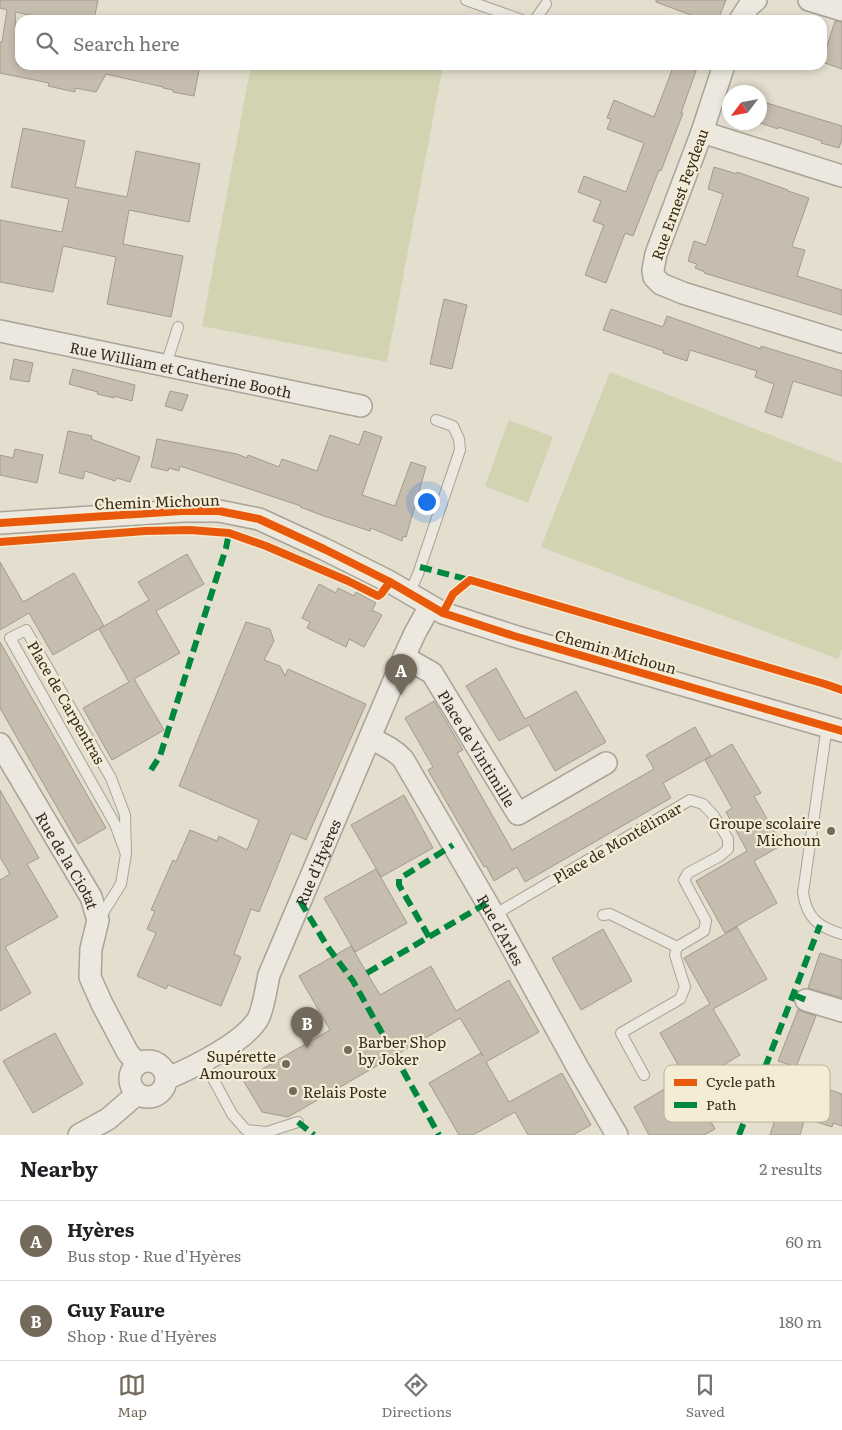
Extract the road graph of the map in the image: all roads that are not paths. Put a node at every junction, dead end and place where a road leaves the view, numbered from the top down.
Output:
1 (466, 0) edge
2 (756, 0) edge
3 (809, 0) edge
4 (546, 4) dead end
5 (842, 10) edge
6 (508, 15) edge
7 (538, 15) edge
8 (743, 15) edge
9 (722, 70) edge
10 (702, 132) junction
11 (842, 176) edge
12 (178, 327) dead end
13 (0, 331) edge
14 (842, 342) edge
15 (166, 365) junction
16 (361, 406) dead end
17 (436, 420) dead end
18 (0, 523) edge
19 (409, 594) junction
20 (430, 606) junction
21 (404, 657) junction
22 (834, 728) edge
23 (370, 738) junction
24 (0, 744) edge
25 (606, 763) dead end
26 (126, 854) junction
27 (494, 914) junction
28 (603, 915) dead end
29 (98, 920) junction
30 (842, 934) edge
31 (677, 948) junction
32 (806, 1000) dead end
33 (842, 1011) edge
34 (203, 1060) junction
35 (138, 1064) junction
36 (644, 1075) dead end
37 (166, 1079) junction
38 (137, 1094) junction
39 (298, 1122) dead end
40 (79, 1135) edge
41 (616, 1135) edge

1 - 6 lane
2 - 8 street
3 - 5 street
4 - 7 lane
9 - 10 street, Rue Ernest Feydeau
10 - 11 street
10 - 14 street, Rue Ernest Feydeau
12 - 15 lane
13 - 15 street, Rue William et Catherine Booth
15 - 16 street, Rue William et Catherine Booth
17 - 19 lane
18 - 19 street, Chemin Michoun
19 - 20 street, Chemin Michoun
20 - 21 street, Rue d'Hyères
20 - 22 street, Chemin Michoun
21 - 23 street, Rue d'Hyères
21 - 25 street, Place de Vintimille
22 - 30 lane
23 - 27 street, Rue d'Arles
23 - 34 street, Rue d'Hyères
24 - 29 street, Rue de la Ciotat
26 - 26 lane, Place de Carpentras
26 - 29 lane, Place de Carpentras
27 - 31 lane, Place de Montélimar
27 - 41 street, Rue d'Arles
28 - 31 lane
29 - 35 street, Rue de la Ciotat
31 - 36 lane
32 - 33 street
34 - 37 street, Rue d'Hyères
34 - 39 lane
35 - 37 street
35 - 38 street
37 - 38 street
38 - 40 street

